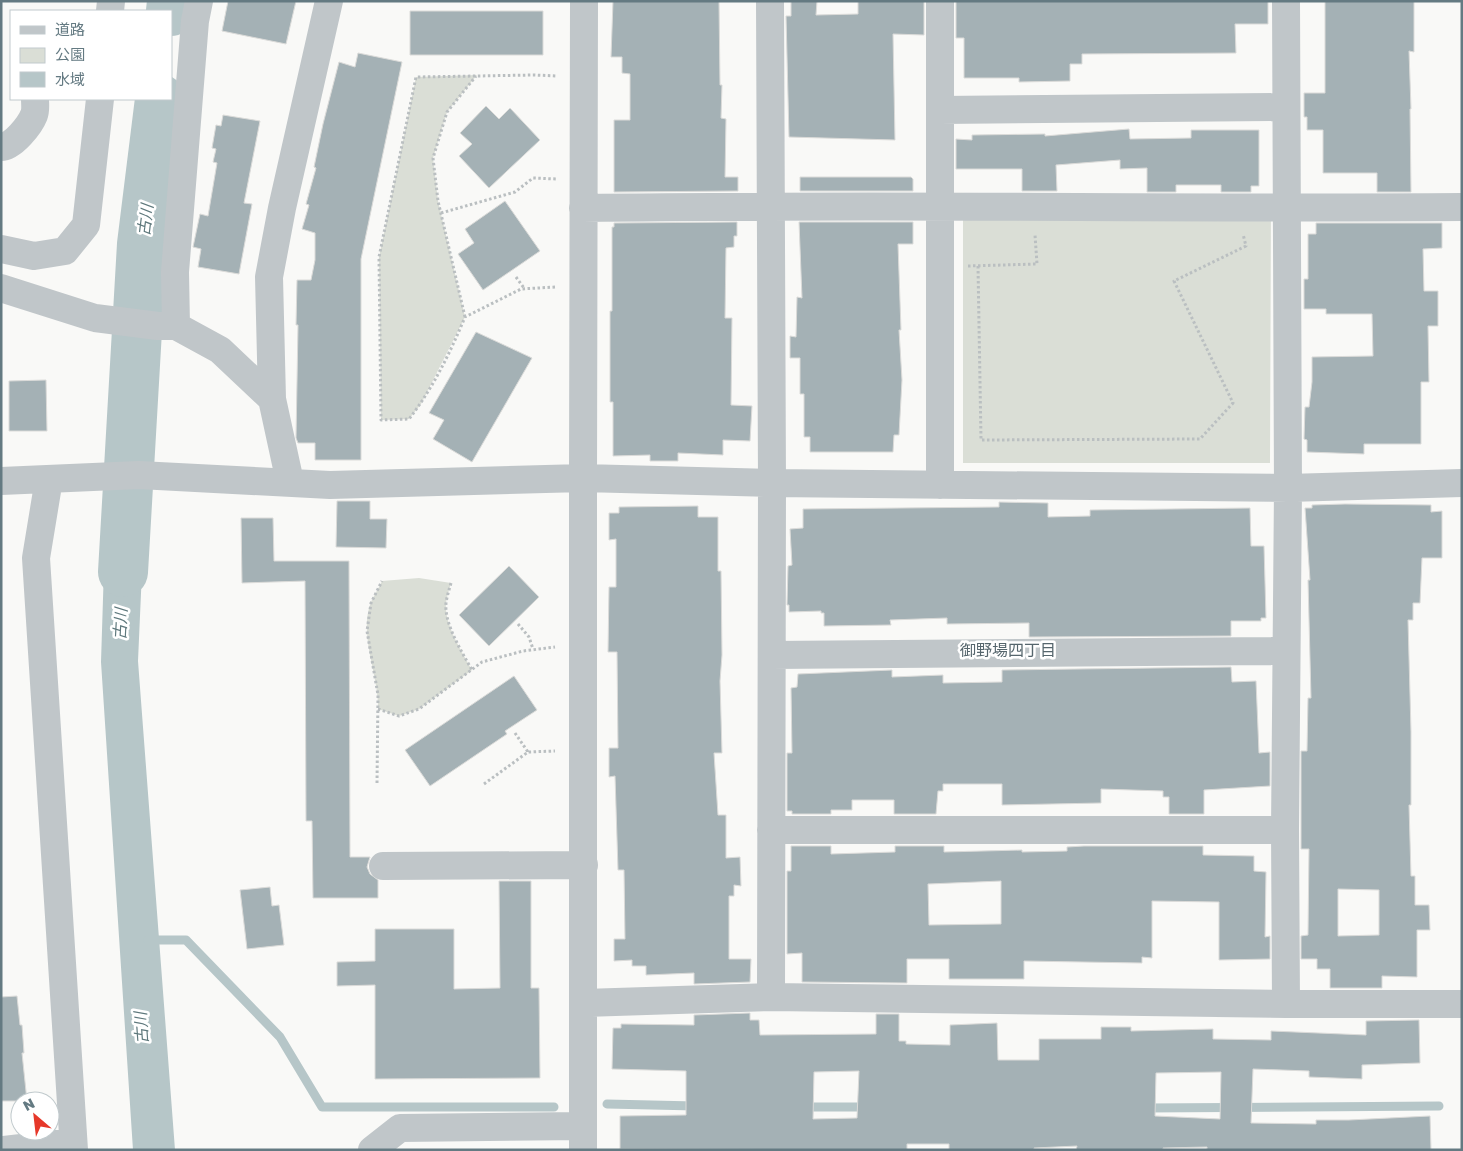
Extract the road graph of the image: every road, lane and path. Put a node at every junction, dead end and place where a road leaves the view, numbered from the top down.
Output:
1 (199, 1) edge
2 (329, 1) edge
3 (584, 1) edge
4 (770, 1) edge
5 (940, 1) edge
6 (1286, 1) edge
7 (477, 75) junction
8 (584, 78) junction
9 (35, 100) edge
10 (100, 100) edge
11 (1286, 107) junction
12 (940, 110) junction
13 (1, 147) edge
14 (584, 181) junction
15 (771, 205) junction
16 (940, 206) junction
17 (1462, 207) edge
18 (583, 208) junction
19 (1287, 208) junction
20 (441, 213) junction
21 (1035, 234) dead end
22 (1233, 234) dead end
23 (1, 249) edge
24 (940, 266) junction
25 (978, 266) junction
26 (516, 277) dead end
27 (583, 285) junction
28 (1, 288) edge
29 (524, 288) junction
30 (465, 317) junction
31 (167, 326) junction
32 (272, 399) junction
33 (582, 478) junction
34 (49, 479) junction
35 (1, 481) edge
36 (290, 482) junction
37 (772, 483) junction
38 (1462, 483) edge
39 (940, 485) junction
40 (1288, 488) junction
41 (382, 581) dead end
42 (451, 583) dead end
43 (518, 624) dead end
44 (583, 646) junction
45 (533, 649) junction
46 (1286, 651) junction
47 (772, 655) junction
48 (472, 670) junction
49 (378, 709) junction
50 (515, 733) dead end
51 (583, 750) junction
52 (528, 752) junction
53 (377, 783) dead end
54 (484, 784) dead end
55 (771, 830) junction
56 (1285, 830) junction
57 (584, 865) junction
58 (383, 866) dead end
59 (771, 997) junction
60 (584, 1003) junction
61 (1286, 1004) junction
62 (1462, 1004) edge
63 (583, 1138) edge
64 (74, 1146) edge
65 (4, 1150) edge
66 (372, 1150) edge

1 - 31 street
2 - 32 street
3 - 8 street
4 - 15 street
5 - 12 street
6 - 11 street
7 - 8 path
7 - 20 path
7 - 30 path
8 - 14 street
9 - 13 street
10 - 23 street
11 - 12 street
11 - 19 street
12 - 16 street
14 - 18 street
14 - 20 path
15 - 16 street
15 - 18 street
15 - 37 street
16 - 19 street
16 - 24 street
17 - 19 street
18 - 27 street
19 - 40 street
20 - 30 path
21 - 25 path
22 - 25 path
24 - 25 path
24 - 39 street
26 - 29 path
27 - 29 path
27 - 33 street
28 - 31 street
29 - 30 path
31 - 32 street
32 - 36 street
33 - 36 street
33 - 37 street
33 - 44 street
34 - 35 street
34 - 36 street
34 - 64 street
37 - 39 street
37 - 47 street
38 - 40 street
39 - 40 street
40 - 46 street
41 - 49 path
42 - 48 path
43 - 45 path
44 - 45 path
44 - 51 street
45 - 48 path
46 - 47 street
46 - 56 street
47 - 55 street
48 - 49 path
49 - 53 path
50 - 52 path
51 - 52 path
51 - 57 street
52 - 54 path
55 - 56 street
55 - 59 street
56 - 61 street
57 - 58 street
57 - 60 street
59 - 60 street
59 - 61 street
60 - 63 street
61 - 62 street
63 - 66 street
64 - 65 street

